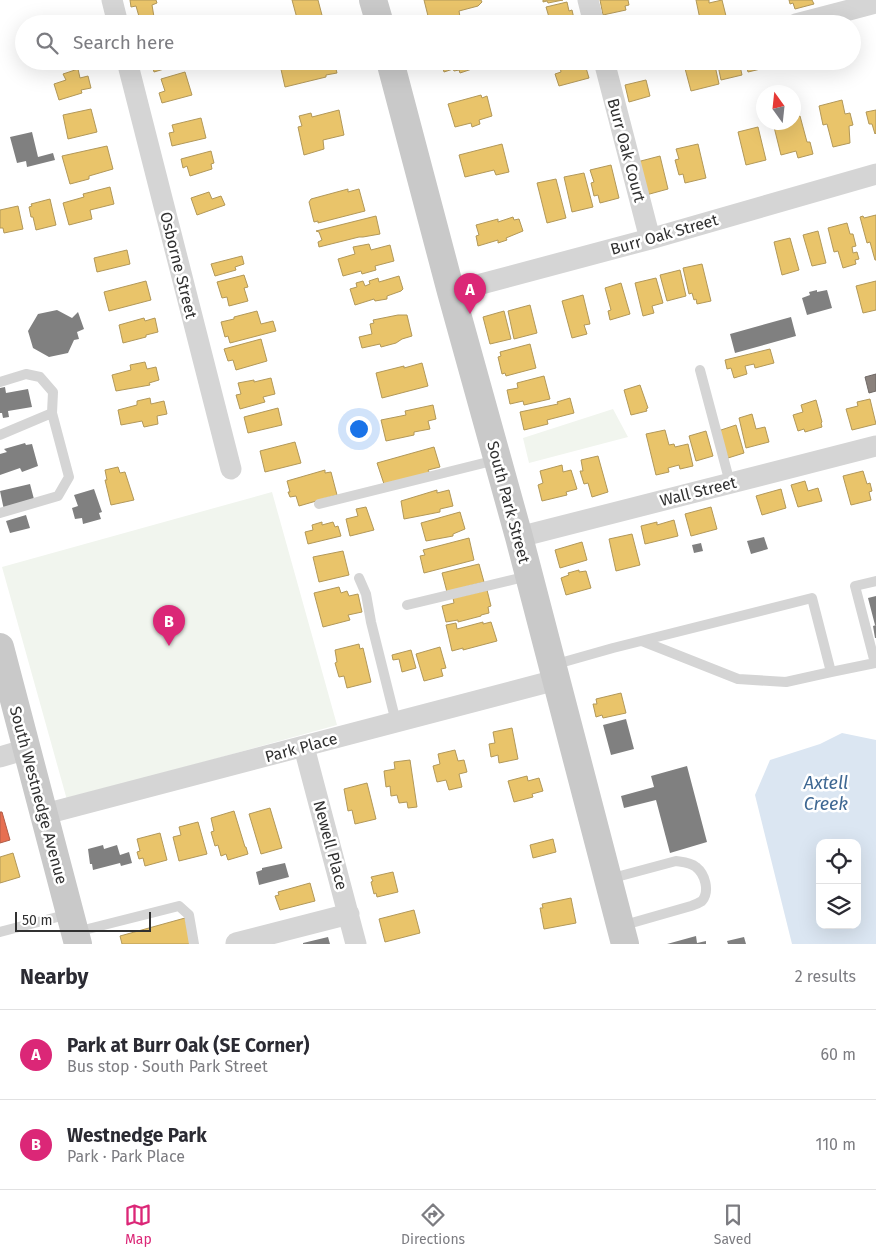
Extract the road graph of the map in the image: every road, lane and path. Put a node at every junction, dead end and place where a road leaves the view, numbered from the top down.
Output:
1 (112, 0) edge
2 (374, 0) edge
3 (588, 0) edge
4 (876, 3) edge
5 (116, 15) edge
6 (378, 15) edge
7 (592, 15) edge
8 (830, 15) edge
9 (129, 70) edge
10 (392, 70) edge
11 (606, 70) edge
12 (876, 174) edge
13 (650, 238) junction
14 (451, 292) junction
15 (700, 370) dead end
16 (0, 382) edge
17 (52, 413) junction
18 (0, 435) edge
19 (876, 446) edge
20 (497, 459) junction
21 (231, 470) dead end
22 (730, 483) junction
23 (319, 504) dead end
24 (0, 513) edge
25 (519, 537) junction
26 (529, 576) junction
27 (359, 578) dead end
28 (876, 581) edge
29 (407, 605) dead end
30 (642, 641) junction
31 (0, 646) edge
32 (876, 663) edge
33 (831, 672) junction
34 (554, 673) junction
35 (396, 722) junction
36 (304, 746) junction
37 (27, 748) junction
38 (0, 757) edge
39 (45, 814) junction
40 (608, 879) junction
41 (349, 914) junction
42 (74, 930) edge
43 (0, 932) edge
44 (623, 935) edge
45 (236, 943) edge
46 (194, 944) edge
47 (356, 944) edge

1 - 5 street
2 - 6 main road
3 - 7 street
4 - 8 street
9 - 21 street, Osborne Street
10 - 14 main road, South Park Street
11 - 13 street, Burr Oak Court
12 - 13 street, Burr Oak Street
13 - 14 street, Burr Oak Street
14 - 20 main road, South Park Street
15 - 22 lane
16 - 17 lane
17 - 18 lane
17 - 24 lane
19 - 22 street, Wall Street
20 - 23 lane
20 - 25 main road, South Park Street
22 - 25 street, Wall Street
25 - 26 main road, South Park Street
26 - 29 lane
26 - 34 main road, South Park Street
27 - 35 lane
28 - 32 lane
30 - 33 lane
30 - 33 lane
30 - 34 lane
31 - 37 main road, South Westnedge Avenue
32 - 33 lane
34 - 35 street, Park Place
34 - 40 main road, South Park Street
35 - 36 street, Park Place
36 - 39 street, Park Place
36 - 41 street, Newell Place
37 - 38 street
37 - 39 main road, South Westnedge Avenue
39 - 42 main road, South Westnedge Avenue
40 - 44 main road, South Park Street
40 - 44 lane
41 - 45 street
41 - 47 street, Newell Place
42 - 43 lane
42 - 46 lane

